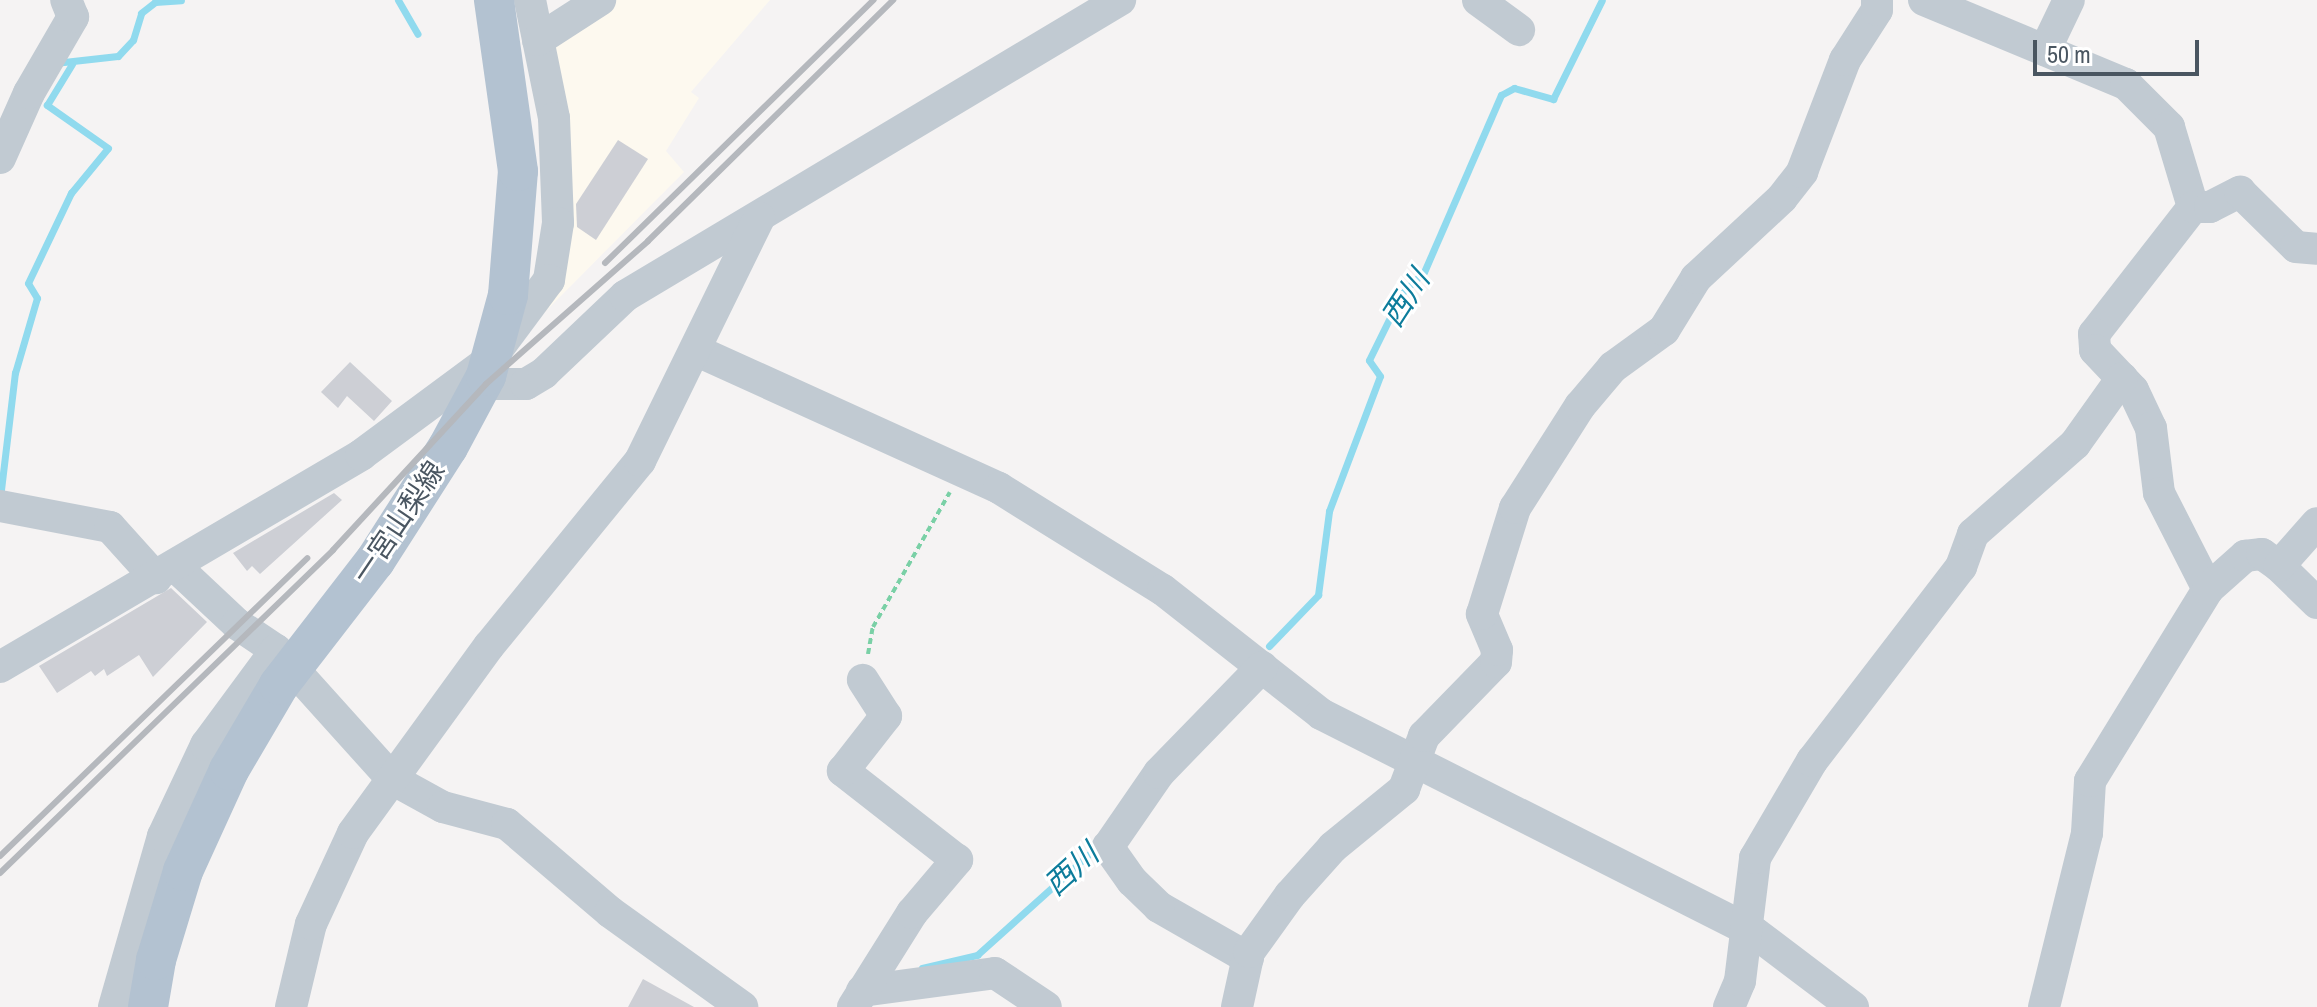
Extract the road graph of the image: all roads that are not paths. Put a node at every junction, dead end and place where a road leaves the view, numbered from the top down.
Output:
1 (66, 0) edge
2 (494, 0) edge
3 (530, 0) edge
4 (600, 0) edge
5 (1120, 0) edge
6 (1478, 0) edge
7 (1877, 0) edge
8 (1924, 0) edge
9 (2069, 0) edge
10 (1519, 30) dead end
11 (538, 40) junction
12 (2045, 50) junction
13 (0, 158) edge
14 (2193, 207) junction
15 (759, 218) junction
16 (2317, 249) edge
17 (695, 350) junction
18 (488, 360) junction
19 (2122, 378) junction
20 (0, 506) edge
21 (2317, 523) edge
22 (2279, 566) junction
23 (165, 572) junction
24 (2208, 589) junction
25 (2317, 603) edge
26 (0, 667) edge
27 (1262, 667) junction
28 (277, 668) junction
29 (863, 680) road end
30 (1412, 764) junction
31 (392, 779) junction
32 (1744, 927) junction
33 (1248, 958) junction
34 (857, 999) edge
35 (114, 1007) edge
36 (148, 1007) edge
37 (291, 1007) edge
38 (742, 1007) edge
39 (1046, 1007) edge
40 (1237, 1007) edge
41 (1729, 1007) edge
42 (1853, 1007) edge
43 (2044, 1007) edge

1 - 13 street
2 - 28 main road, 一宮山梨線
3 - 11 street
4 - 11 street
5 - 15 street
6 - 10 street
7 - 30 street
8 - 12 street
9 - 12 street
11 - 18 street
12 - 14 street
14 - 16 street
14 - 19 street
15 - 17 street
15 - 18 street
17 - 27 street
17 - 31 street
18 - 23 street
19 - 24 street
19 - 32 street
20 - 23 street
21 - 22 street
22 - 24 street
22 - 25 street
23 - 26 street
23 - 28 street
24 - 43 street
27 - 30 street
27 - 33 street
28 - 31 street
28 - 35 street
28 - 36 main road, 一宮山梨線
29 - 34 street
30 - 32 street
30 - 33 street
31 - 37 street
31 - 38 street
32 - 41 street
32 - 42 street
33 - 40 street
34 - 39 street

